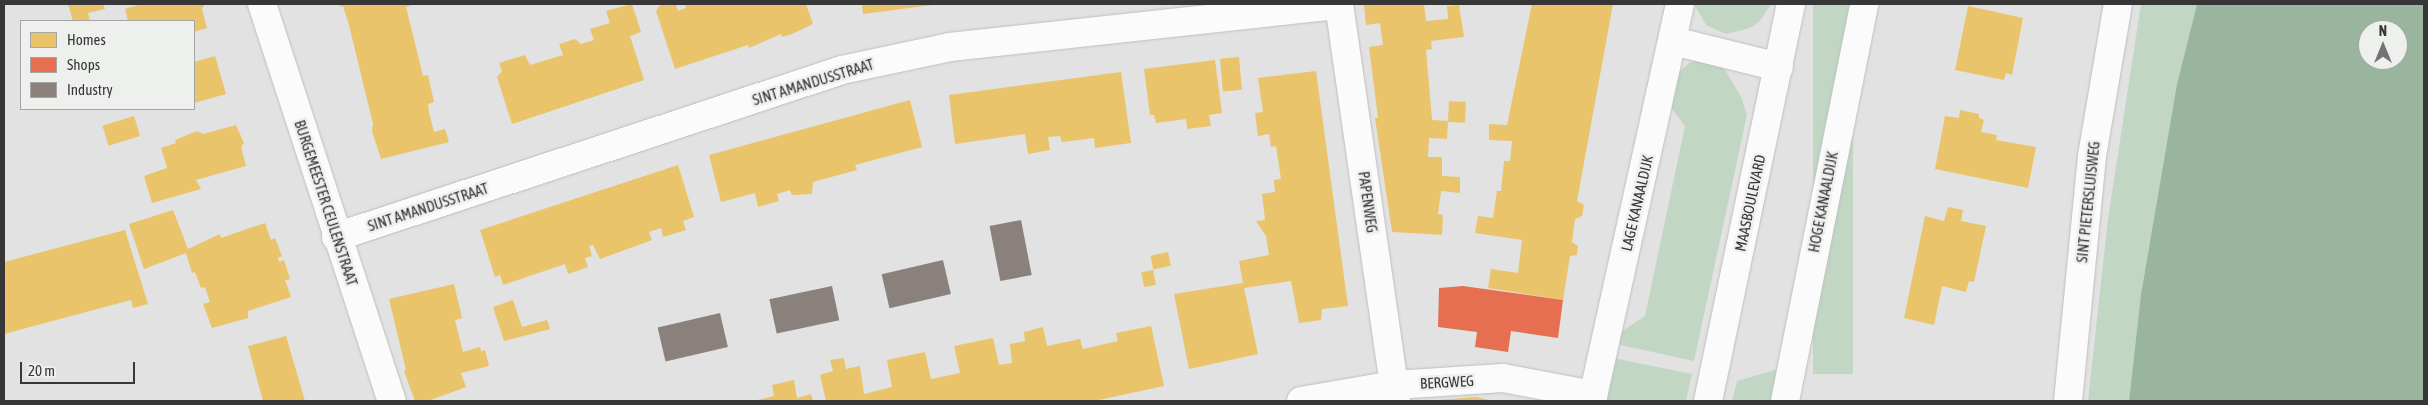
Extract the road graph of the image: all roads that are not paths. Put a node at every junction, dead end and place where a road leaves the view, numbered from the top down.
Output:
1 (262, 4) edge
2 (1339, 4) edge
3 (1680, 4) edge
4 (1791, 4) edge
5 (1864, 4) edge
6 (2118, 4) edge
7 (1674, 41) junction
8 (1779, 67) junction
9 (336, 237) junction
10 (1395, 393) edge
11 (1593, 398) edge
12 (392, 401) edge
13 (1301, 401) edge
14 (1708, 401) edge
15 (1785, 401) edge
16 (2068, 401) edge

1 - 9 street, BURGEMEESTER CEULENSTRAAT
2 - 9 street, SINT AMANDUSSTRAAT
2 - 10 street, PAPENWEG
3 - 7 street, LAGE KANAALDIJK
4 - 8 street, MAASBOULEVARD
5 - 15 street, HOGE KANAALDIJK
6 - 16 street, SINT PIETERSLUISWEG
7 - 8 street
7 - 11 street, LAGE KANAALDIJK
8 - 14 street, MAASBOULEVARD
9 - 12 street, BURGEMEESTER CEULENSTRAAT
10 - 11 street, BERGWEG
10 - 13 street, BERGWEG

